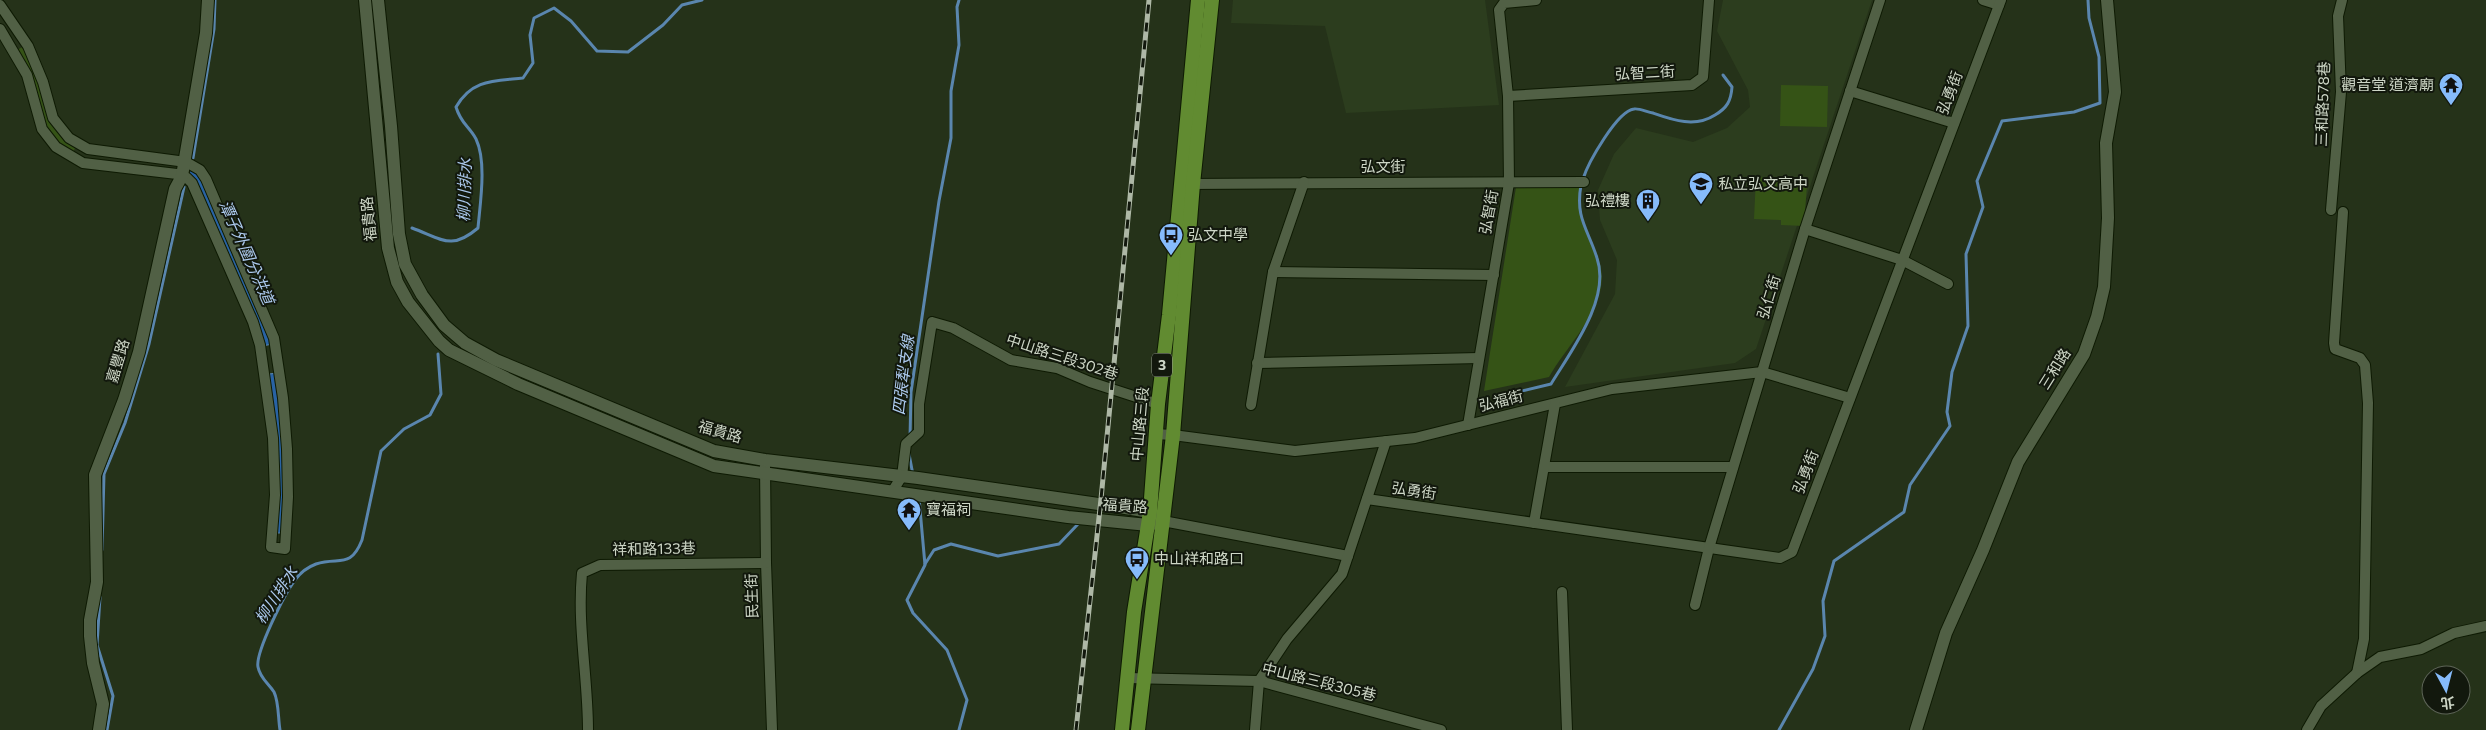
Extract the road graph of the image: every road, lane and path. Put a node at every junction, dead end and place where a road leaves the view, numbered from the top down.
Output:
1 (208, 0) edge
2 (365, 0) edge
3 (378, 0) edge
4 (1198, 0) edge
5 (1212, 0) edge
6 (1536, 0) edge
7 (1709, 0) edge
8 (1880, 0) edge
9 (1982, 0) edge
10 (2107, 0) edge
11 (2342, 0) edge
12 (2000, 3) edge
13 (0, 4) edge
14 (0, 29) edge
15 (1850, 91) junction
16 (1508, 96) junction
17 (1954, 123) junction
18 (83, 147) junction
19 (78, 161) junction
20 (185, 162) junction
21 (182, 176) junction
22 (1304, 182) junction
23 (1584, 182) dead end
24 (1509, 183) junction
25 (1188, 184) junction
26 (2331, 210) dead end
27 (2343, 212) dead end
28 (1805, 229) junction
29 (1902, 260) junction
30 (1273, 272) junction
31 (1494, 275) junction
32 (1948, 284) dead end
33 (1479, 358) junction
34 (277, 359) junction
35 (264, 360) junction
36 (1257, 363) junction
37 (1762, 372) junction
38 (1850, 398) junction
39 (1158, 404) junction
40 (1555, 404) junction
41 (1251, 405) dead end
42 (1468, 425) junction
43 (1155, 434) junction
44 (1173, 435) junction
45 (1386, 441) junction
46 (766, 460) junction
47 (1544, 467) junction
48 (1733, 467) junction
49 (765, 474) junction
50 (902, 476) junction
51 (892, 492) junction
52 (1367, 499) junction
53 (1149, 519) junction
54 (1163, 522) junction
55 (1534, 523) junction
56 (1709, 548) junction
57 (1348, 556) junction
58 (766, 563) junction
59 (1562, 592) dead end
60 (1695, 605) dead end
61 (2486, 626) edge
62 (2357, 673) junction
63 (1127, 678) junction
64 (1144, 680) junction
65 (1259, 681) junction
66 (99, 730) edge
67 (588, 730) edge
68 (772, 730) edge
69 (1122, 730) edge
70 (1138, 730) edge
71 (1255, 730) edge
72 (1441, 730) edge
73 (1567, 730) edge
74 (1916, 730) edge
75 (2307, 730) edge

1 - 20 street, 嘉豐路
2 - 49 street, 福貴路
3 - 46 street, 福貴路
4 - 25 main road, 中山路三段 / 3
5 - 25 main road, 中山路三段 / 3
6 - 16 street, 弘智街
7 - 16 street, 弘智二街
8 - 15 street, 弘仁街
9 - 12 street
10 - 74 street, 三和路
11 - 26 street, 三和路578巷
12 - 17 street, 弘勇街
13 - 18 street
14 - 19 street
15 - 17 street
15 - 28 street, 弘仁街
16 - 24 street, 弘智街
17 - 29 street, 弘勇街
18 - 19 street
18 - 20 street
19 - 21 street
20 - 21 street, 嘉豐路
20 - 34 street
21 - 35 street
21 - 66 street, 嘉豐路
22 - 24 street, 弘文街
22 - 25 street, 弘文街
22 - 30 street
23 - 24 street, 弘文街
24 - 31 street, 弘智街
25 - 39 main road, 中山路三段 / 3
25 - 44 main road, 中山路三段 / 3
27 - 62 street
28 - 29 street
28 - 37 street, 弘仁街
29 - 32 street
29 - 38 street, 弘勇街
30 - 31 street
30 - 36 street
31 - 33 street, 弘智街
33 - 36 street
33 - 42 street, 弘智街
34 - 35 street
34 - 35 street
36 - 41 street
37 - 38 street, 弘福街
37 - 40 street, 弘福街
37 - 48 street, 弘仁街
38 - 56 street, 弘勇街
39 - 43 main road, 中山路三段 / 3
39 - 50 street, 中山路三段302巷
40 - 42 street, 弘福街
40 - 47 street
42 - 45 street, 弘福街
43 - 44 street, 弘福街
43 - 53 main road, 中山路三段 / 3
44 - 45 street, 弘福街
44 - 54 main road, 中山路三段 / 3
45 - 52 street
46 - 49 street, 民生街
46 - 50 street, 福貴路
47 - 48 street
47 - 55 street
48 - 56 street, 弘仁街
49 - 51 street, 福貴路
49 - 58 street, 民生街
50 - 51 street, 中山路三段302巷
50 - 53 street, 福貴路
51 - 53 street, 福貴路
52 - 55 street, 弘勇街
52 - 57 street
53 - 54 street, 福貴路
53 - 63 main road, 中山路三段 / 3
54 - 57 street
54 - 64 main road, 中山路三段 / 3
55 - 56 street, 弘勇街
56 - 60 street, 弘仁街
57 - 65 street
58 - 67 street, 祥和路133巷
58 - 68 street, 民生街
59 - 73 street
61 - 62 street
62 - 75 street
63 - 64 street, 中山路三段305巷
63 - 69 main road, 中山路三段 / 3
64 - 65 street, 中山路三段305巷
64 - 70 main road, 中山路三段 / 3
65 - 71 street
65 - 72 street, 中山路三段305巷

